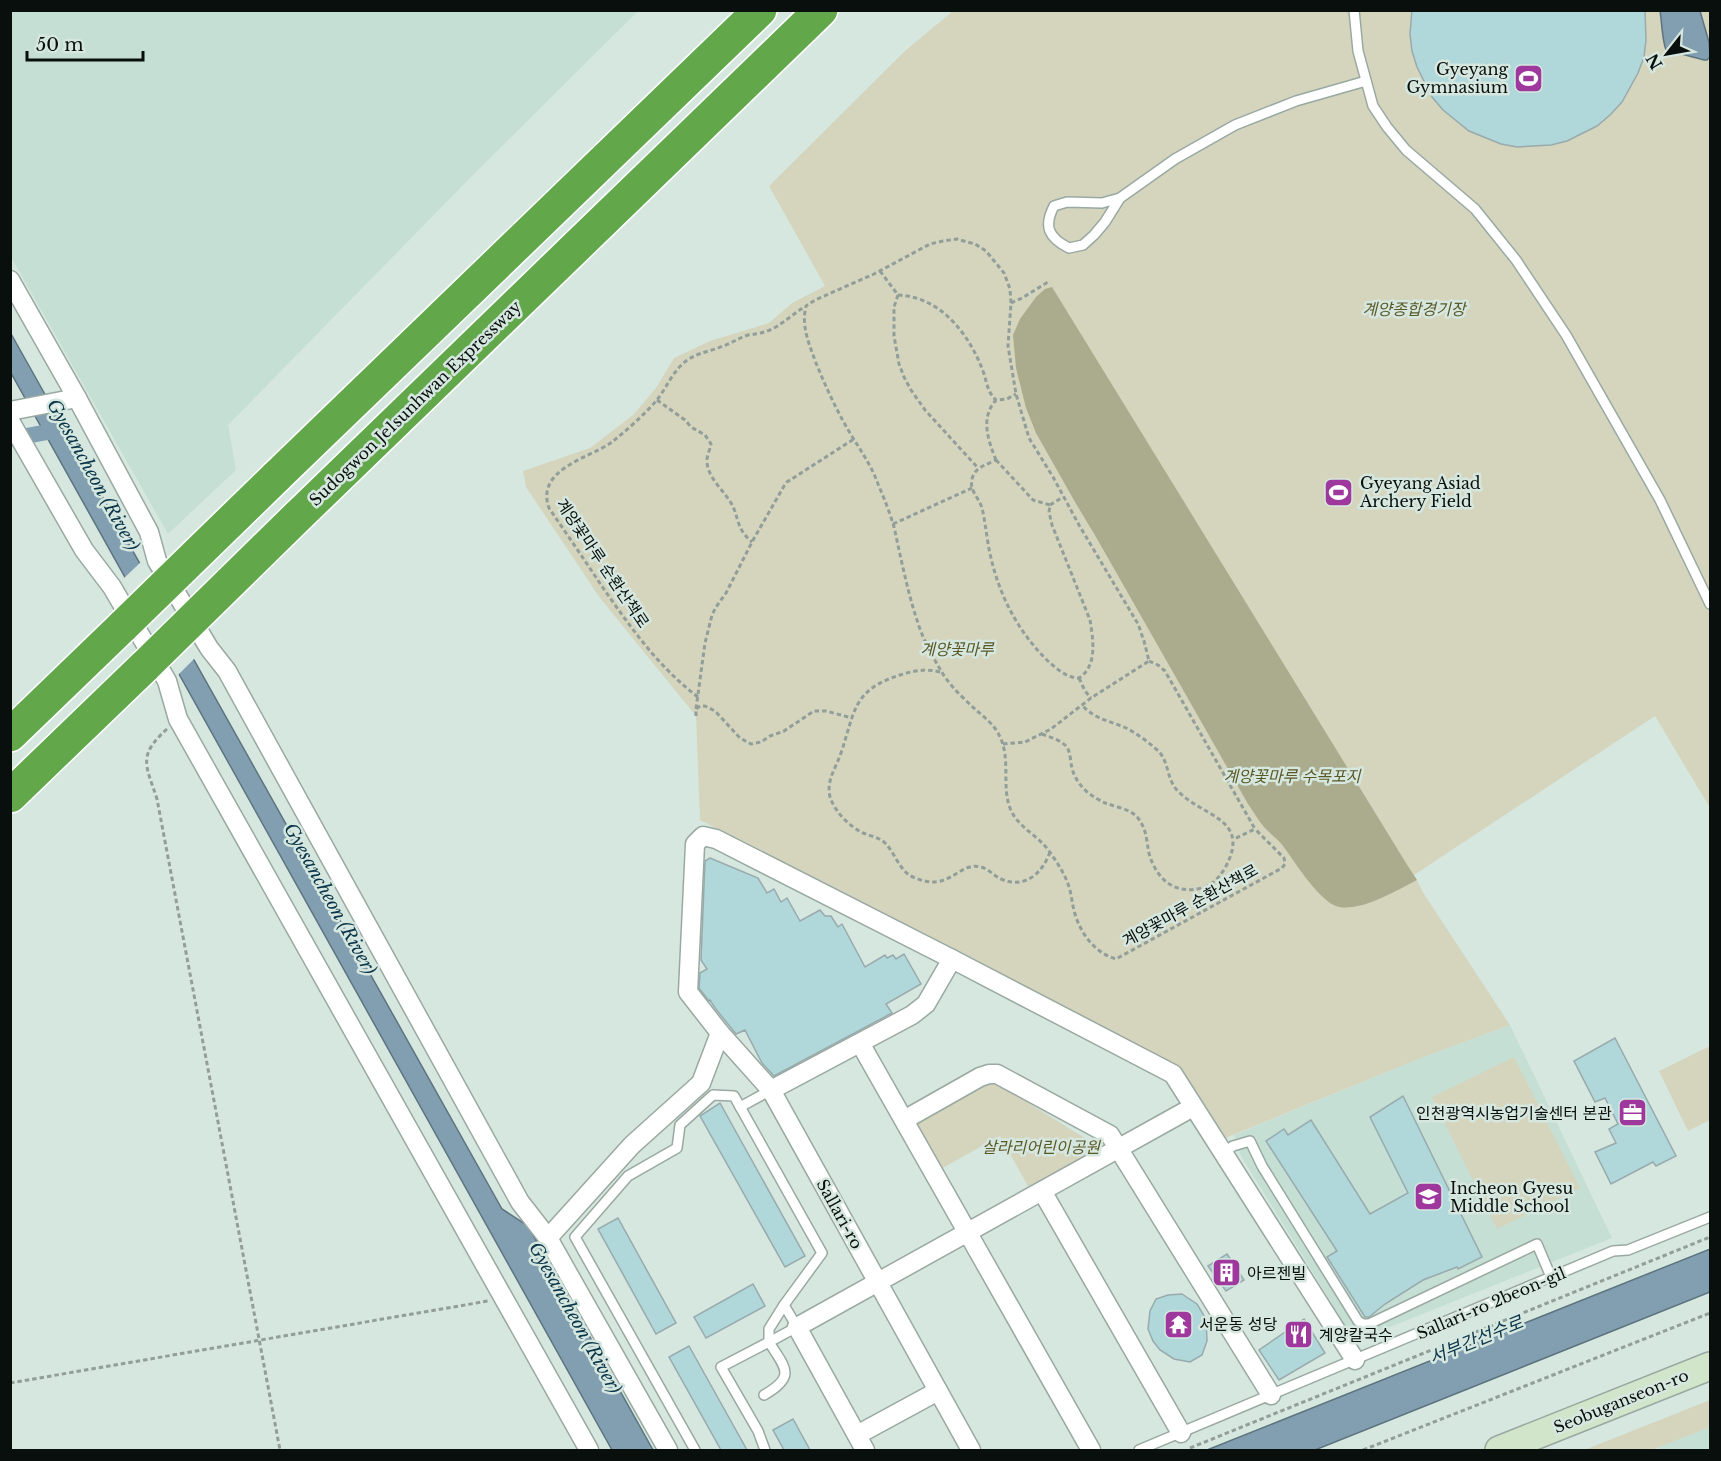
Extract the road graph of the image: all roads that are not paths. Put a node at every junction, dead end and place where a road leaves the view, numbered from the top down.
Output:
1 (760, 10) edge
2 (821, 10) edge
3 (1354, 10) edge
4 (1366, 81) junction
5 (1120, 198) junction
6 (10, 280) edge
7 (74, 398) junction
8 (12, 418) edge
9 (1710, 604) edge
10 (10, 735) edge
11 (22, 785) edge
12 (10, 805) edge
13 (952, 959) junction
14 (720, 1033) junction
15 (860, 1043) junction
16 (771, 1090) junction
17 (740, 1107) junction
18 (1193, 1107) junction
19 (904, 1120) junction
20 (1118, 1148) junction
21 (1223, 1153) junction
22 (1042, 1191) junction
23 (1710, 1217) edge
24 (967, 1232) junction
25 (548, 1238) junction
26 (1551, 1277) junction
27 (878, 1282) junction
28 (783, 1305) junction
29 (797, 1327) junction
30 (769, 1342) junction
31 (1355, 1360) junction
32 (1710, 1366) edge
33 (938, 1390) junction
34 (764, 1395) dead end
35 (1271, 1395) junction
36 (1183, 1442) edge
37 (861, 1443) edge
38 (589, 1450) edge
39 (668, 1450) edge
40 (695, 1450) edge
41 (765, 1450) edge
42 (971, 1450) edge
43 (1091, 1450) edge
44 (1139, 1450) edge
45 (1499, 1450) edge

1 - 10 highway, bridge
2 - 11 highway, Sudogwon Je1sunhwan Expressway, bridge
3 - 4 lane
4 - 5 lane
4 - 9 lane
5 - 5 lane
6 - 7 street
7 - 8 street
7 - 25 street
8 - 38 street
11 - 12 highway, Sudogwon Je1sunhwan Expressway
13 - 14 street, Sallari-ro
13 - 15 street
13 - 18 street
14 - 16 street, Sallari-ro
14 - 25 street
15 - 16 street
15 - 19 street
16 - 17 lane
16 - 27 street, Sallari-ro
17 - 28 lane
17 - 40 lane
18 - 20 street
18 - 21 street
19 - 20 street
19 - 24 street
20 - 22 street
20 - 35 street
21 - 26 lane
21 - 31 street
22 - 24 street
22 - 36 street
23 - 26 lane, Sallari-ro 2beon-gil
24 - 27 street
24 - 43 street
25 - 39 street
26 - 31 lane, Sallari-ro 2beon-gil
27 - 29 street
27 - 33 street, Sallari-ro
28 - 29 lane
28 - 30 lane
29 - 30 lane
29 - 37 street
30 - 34 lane
30 - 41 lane
31 - 35 lane, Sallari-ro 2beon-gil
32 - 45 main road, Seobuganseon-ro
33 - 37 street
33 - 42 street, Sallari-ro
35 - 36 lane, Sallari-ro 2beon-gil
36 - 44 lane, Sallari-ro 2beon-gil

